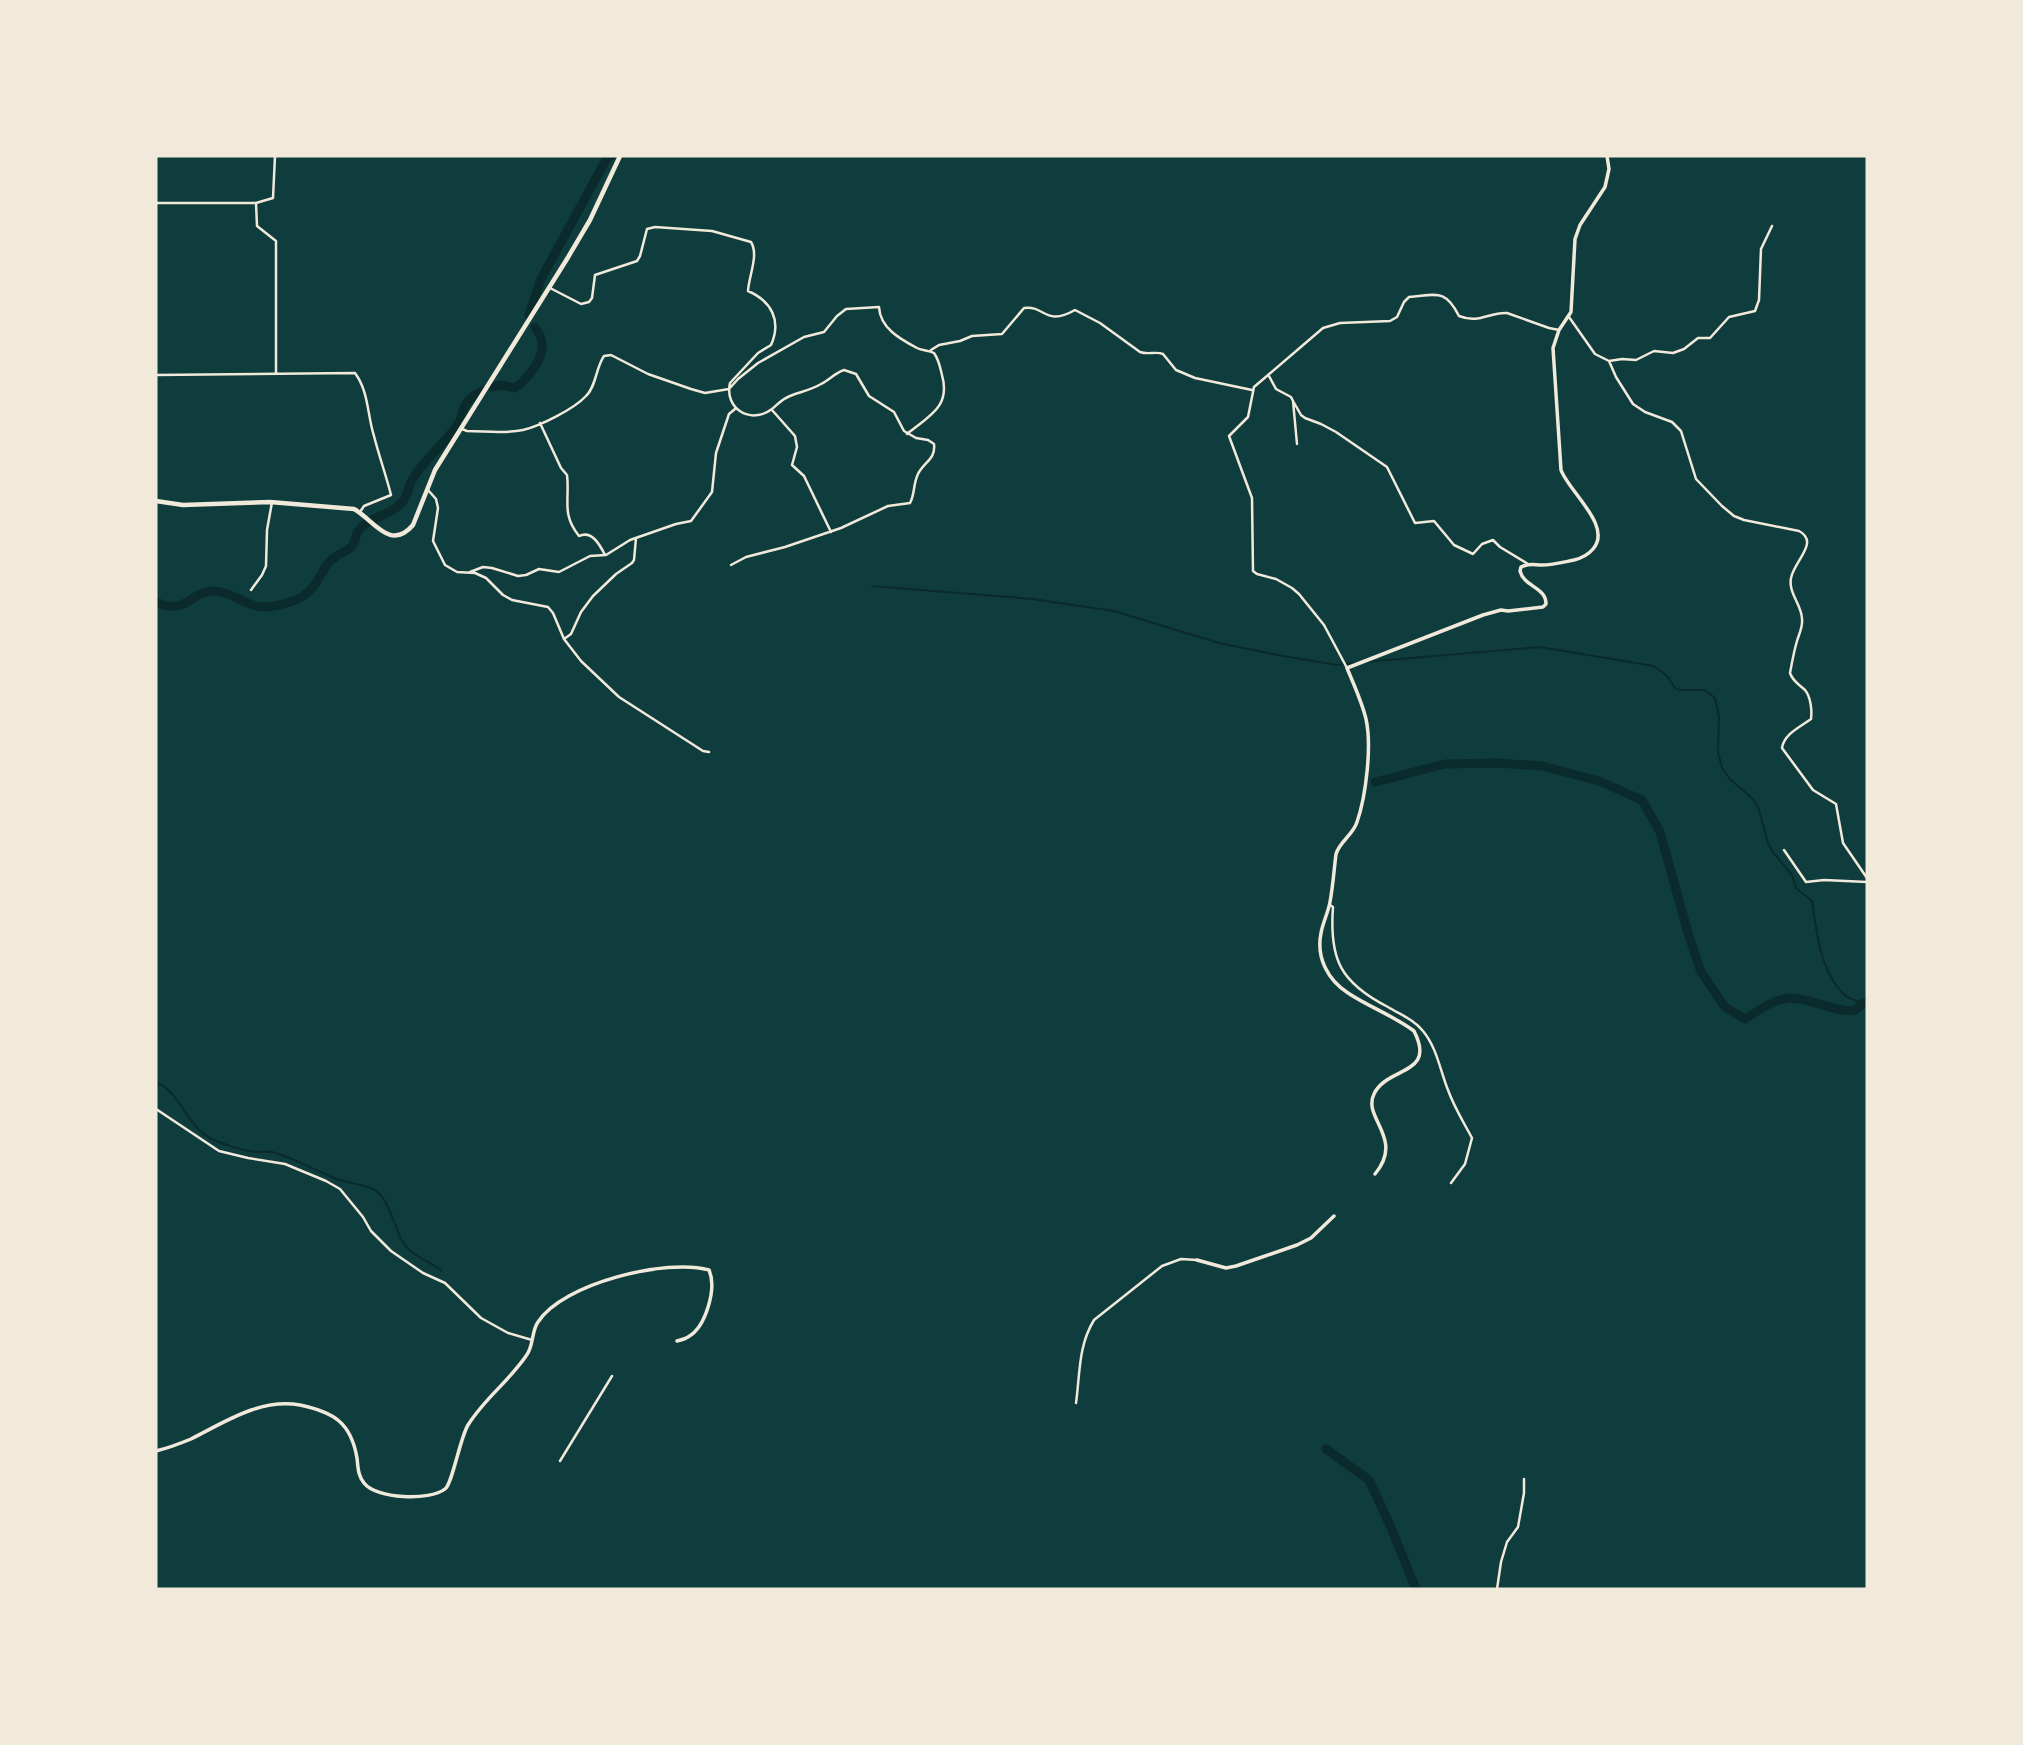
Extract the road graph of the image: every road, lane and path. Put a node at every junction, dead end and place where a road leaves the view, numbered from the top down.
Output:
1 (275, 156) edge
2 (620, 156) edge
3 (1607, 156) edge
4 (156, 203) edge
5 (256, 203) junction
6 (1772, 226) dead end
7 (550, 288) junction
8 (1569, 317) junction
9 (1559, 330) junction
10 (930, 351) junction
11 (1609, 361) junction
12 (276, 374) junction
13 (156, 375) edge
14 (1269, 376) junction
15 (729, 389) junction
16 (1252, 390) junction
17 (1293, 401) junction
18 (736, 409) junction
19 (772, 409) junction
20 (540, 423) junction
21 (462, 428) junction
22 (907, 434) junction
23 (1297, 444) dead end
24 (428, 490) junction
25 (156, 501) edge
26 (272, 502) junction
27 (361, 513) junction
28 (831, 532) junction
29 (636, 538) junction
30 (605, 555) junction
31 (1528, 564) junction
32 (731, 565) dead end
33 (467, 573) junction
34 (251, 590) dead end
35 (564, 639) junction
36 (1347, 668) junction
37 (709, 752) dead end
38 (1784, 850) dead end
39 (1867, 880) edge
40 (1330, 905) junction
41 (156, 1109) edge
42 (1375, 1174) dead end
43 (1451, 1183) dead end
44 (1334, 1216) dead end
45 (1197, 1260) joint
46 (532, 1340) junction
47 (677, 1341) dead end
48 (612, 1376) dead end
49 (1076, 1403) dead end
50 (156, 1451) edge
51 (560, 1461) dead end
52 (1524, 1479) dead end
53 (1497, 1589) edge

1 - 5 street
2 - 7 main road
3 - 8 street
4 - 5 street
5 - 12 street
6 - 11 street
7 - 15 street
7 - 21 main road
8 - 9 street
8 - 11 street
9 - 14 street
9 - 31 street
10 - 15 street
10 - 16 street
10 - 22 street
11 - 39 street
12 - 13 street
12 - 27 street
14 - 16 street
14 - 17 street
15 - 18 street
15 - 20 street
16 - 36 street
17 - 23 street
17 - 31 street
18 - 19 street
18 - 29 street
19 - 22 street
19 - 28 street
20 - 21 street
20 - 30 street
21 - 24 main road
22 - 28 street
24 - 27 main road
24 - 33 street
25 - 26 main road
26 - 27 main road
26 - 34 street
28 - 32 street
29 - 30 street
29 - 35 street
30 - 33 street
31 - 36 street
33 - 35 street
35 - 37 street
36 - 40 street
38 - 39 street
40 - 42 street
40 - 43 street
41 - 46 street
44 - 45 street
45 - 49 street
46 - 47 street
46 - 50 street
48 - 51 street
52 - 53 street

